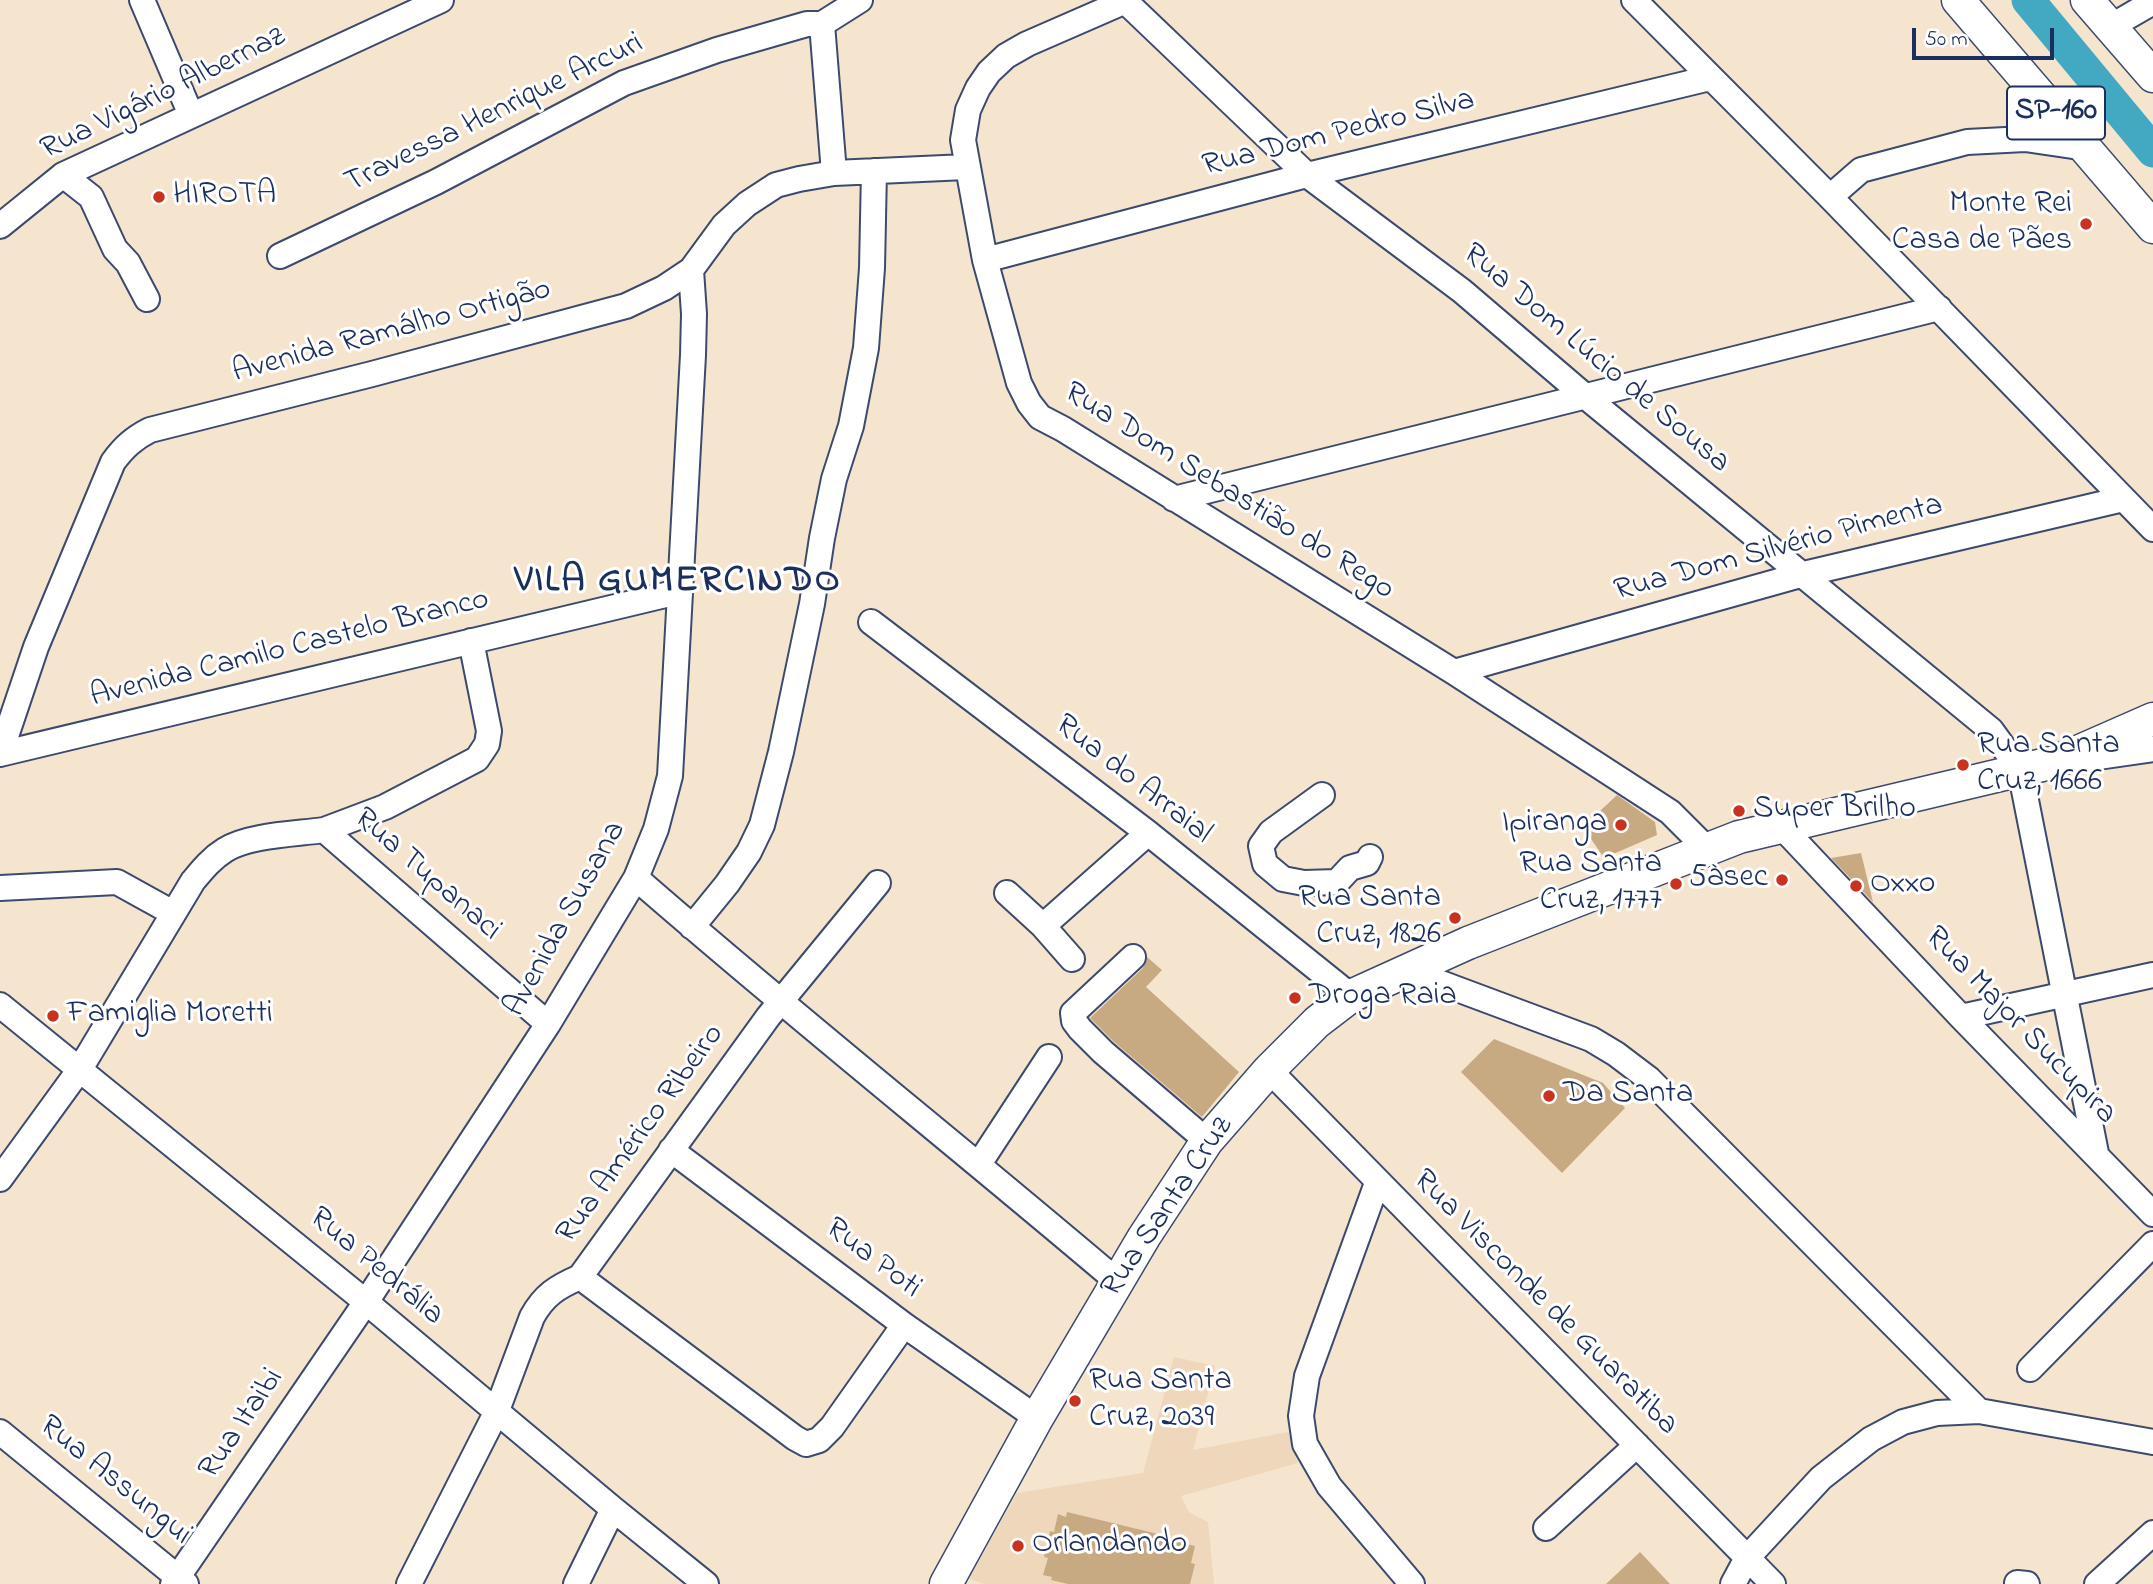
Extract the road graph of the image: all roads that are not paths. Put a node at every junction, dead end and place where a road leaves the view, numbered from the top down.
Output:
1 (142, 0) edge
2 (441, 0) edge
3 (860, 0) edge
4 (1634, 0) edge
5 (1958, 0) edge
6 (2087, 0) edge
7 (1127, 1) edge
8 (2153, 2) edge
9 (822, 24) junction
10 (2110, 27) junction
11 (2153, 76) edge
12 (1710, 78) junction
13 (191, 114) junction
14 (2086, 148) junction
15 (967, 167) junction
16 (874, 171) junction
17 (834, 173) junction
18 (63, 175) junction
19 (1307, 175) junction
20 (1830, 197) junction
21 (0, 226) edge
22 (2153, 227) edge
23 (280, 256) dead end
24 (985, 260) junction
25 (691, 271) junction
26 (147, 299) dead end
27 (1938, 309) junction
28 (1586, 397) junction
29 (1174, 499) junction
30 (2123, 499) junction
31 (2153, 529) edge
32 (1804, 574) junction
33 (678, 592) junction
34 (871, 622) dead end
35 (471, 641) junction
36 (1454, 672) junction
37 (2153, 719) edge
38 (2153, 749) edge
39 (0, 754) edge
40 (2055, 762) junction
41 (2020, 770) junction
42 (1322, 795) dead end
43 (1780, 825) junction
44 (324, 830) junction
45 (1148, 833) junction
46 (1706, 848) junction
47 (1370, 857) dead end
48 (636, 878) junction
49 (878, 883) dead end
50 (0, 888) edge
51 (1007, 892) dead end
52 (173, 913) junction
53 (1043, 926) junction
54 (692, 927) junction
55 (1133, 957) dead end
56 (1072, 959) dead end
57 (1406, 970) junction
58 (2153, 975) edge
59 (2064, 995) junction
60 (1350, 996) junction
61 (781, 1003) junction
62 (0, 1005) edge
63 (1961, 1017) junction
64 (548, 1024) junction
65 (1049, 1057) dead end
66 (80, 1069) junction
67 (1269, 1070) junction
68 (1207, 1141) junction
69 (671, 1150) junction
70 (2096, 1153) junction
71 (979, 1164) junction
72 (0, 1179) edge
73 (1377, 1183) junction
74 (2153, 1214) edge
75 (2153, 1244) edge
76 (580, 1277) junction
77 (1118, 1282) junction
78 (366, 1303) junction
79 (904, 1325) junction
80 (2030, 1369) dead end
81 (1979, 1410) junction
82 (496, 1413) junction
83 (1037, 1418) junction
84 (0, 1432) edge
85 (2153, 1442) edge
86 (1637, 1446) junction
87 (613, 1510) junction
88 (1546, 1528) dead end
89 (2153, 1533) edge
90 (1747, 1558) junction
91 (179, 1582) edge
92 (409, 1584) edge
93 (576, 1584) edge
94 (706, 1584) edge
95 (946, 1584) edge
96 (1412, 1584) edge
97 (1733, 1584) edge
98 (1773, 1584) edge
99 (2097, 1584) edge

1 - 13 street
2 - 13 street, Rua Vigário Albernaz
3 - 9 street, Travessa Henrique Arcuri
4 - 12 street
5 - 14 main road, SP-160
6 - 10 main road, SP-160
7 - 15 street, Rua Dom Sebastião do Rego
7 - 19 street, Rua Dom Lúcio de Sousa
8 - 10 street
9 - 17 street
9 - 23 street, Travessa Henrique Arcuri
10 - 11 main road, SP-160
12 - 19 street, Rua Dom Pedro Silva
12 - 20 street
13 - 18 street, Rua Vigário Albernaz
14 - 20 street
14 - 22 main road, SP-160
15 - 16 street, Avenida Ramálho Ortigão
15 - 24 street, Rua Dom Sebastião do Rego
16 - 17 street, Avenida Ramálho Ortigão
16 - 54 street
17 - 25 street, Avenida Ramálho Ortigão
18 - 21 street, Rua Vigário Albernaz
18 - 26 street
19 - 24 street, Rua Dom Pedro Silva
19 - 28 street, Rua Dom Lúcio de Sousa
20 - 27 street
24 - 29 street, Rua Dom Sebastião do Rego
25 - 33 street, Avenida Susana
25 - 39 street, Avenida Ramálho Ortigão
27 - 28 street
27 - 30 street
28 - 29 street
28 - 32 street, Rua Dom Lúcio de Sousa
29 - 36 street, Rua Dom Sebastião do Rego
30 - 31 street
30 - 32 street, Rua Dom Silvério Pimenta
32 - 36 street, Rua Dom Silvério Pimenta
32 - 41 street, Rua Dom Lúcio de Sousa
33 - 35 street, Avenida Camilo Castelo Branco
33 - 48 street, Avenida Susana
34 - 45 street, Rua do Arraial
35 - 39 street, Avenida Camilo Castelo Branco
35 - 44 street
36 - 46 street, Rua Dom Sebastião do Rego
37 - 40 main road, Rua Santa Cruz
38 - 40 street, Rua Santa Cruz
40 - 41 main road, Rua Santa Cruz
41 - 43 main road, Rua Santa Cruz
41 - 59 street
42 - 47 street
43 - 46 main road, Rua Santa Cruz
43 - 63 street, Rua Major Sucupira
44 - 52 street, Rua Tupanaci
44 - 64 street, Rua Tupanaci
45 - 53 street
45 - 60 street, Rua do Arraial
46 - 57 main road, Rua Santa Cruz
48 - 54 street
48 - 64 street, Avenida Susana
49 - 61 street, Rua Américo Ribeiro
50 - 52 street
51 - 53 street
52 - 66 street, Rua Tupanaci
53 - 56 street
54 - 61 street
55 - 68 street
57 - 60 main road, Rua Santa Cruz
57 - 81 street
58 - 59 street
59 - 63 street
59 - 70 street
60 - 67 main road, Rua Santa Cruz
61 - 69 street, Rua Américo Ribeiro
61 - 71 street
62 - 66 street, Rua Pedrália
63 - 70 street, Rua Major Sucupira
64 - 78 street, Avenida Susana
65 - 71 street
66 - 72 street, Rua Tupanaci
66 - 78 street, Rua Pedrália
67 - 68 main road, Rua Santa Cruz
67 - 73 street, Rua Visconde de Guaratiba
68 - 77 main road, Rua Santa Cruz
69 - 76 street, Rua Américo Ribeiro
69 - 79 street, Rua Poti
70 - 74 street, Rua Major Sucupira
71 - 77 street
73 - 86 street, Rua Visconde de Guaratiba
73 - 96 street
75 - 80 street
76 - 79 street
76 - 82 street, Rua Américo Ribeiro
77 - 83 main road, Rua Santa Cruz
78 - 82 street, Rua Pedrália
78 - 91 street, Rua Itaibi
79 - 83 street, Rua Poti
81 - 85 street
81 - 90 street
82 - 87 street, Rua Pedrália
82 - 92 street, Rua Américo Ribeiro
83 - 95 main road, Rua Santa Cruz
84 - 91 street, Rua Assungui
86 - 88 street
86 - 90 street, Rua Visconde de Guaratiba
87 - 93 street
87 - 94 street, Rua Pedrália
89 - 99 street
90 - 97 street
90 - 98 street, Rua Visconde de Guaratiba

